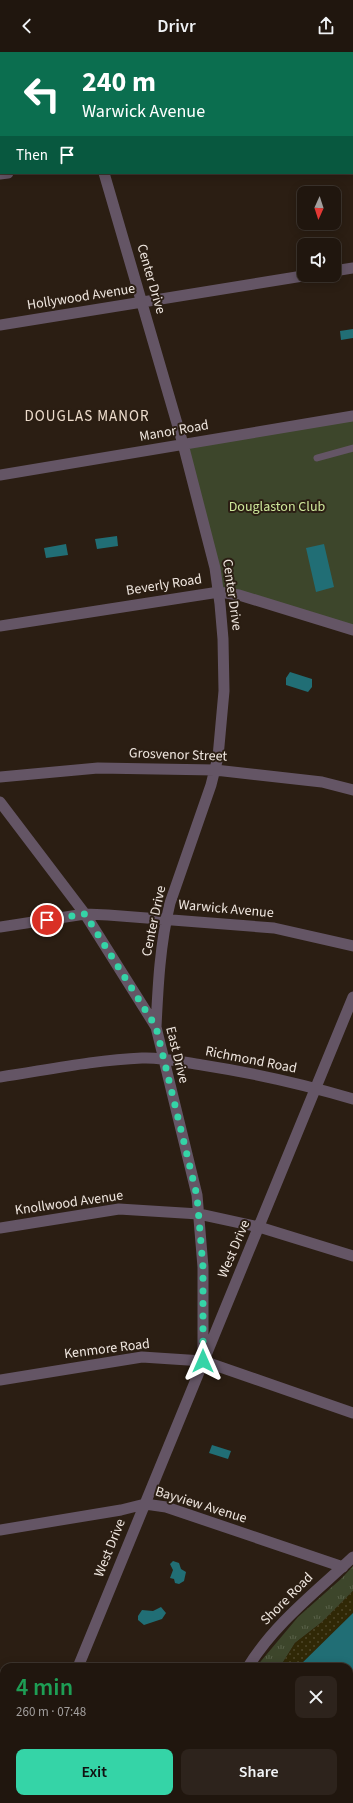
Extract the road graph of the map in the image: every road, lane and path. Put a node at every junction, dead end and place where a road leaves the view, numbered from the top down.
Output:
1 (104, 174) edge
2 (353, 268) edge
3 (341, 270) edge
4 (297, 277) edge
5 (142, 302) junction
6 (0, 325) edge
7 (353, 417) edge
8 (183, 444) junction
9 (353, 448) edge
10 (317, 458) dead end
11 (0, 475) edge
12 (219, 592) junction
13 (0, 626) edge
14 (353, 630) edge
15 (215, 770) junction
16 (0, 777) edge
17 (353, 790) edge
18 (0, 802) edge
19 (85, 914) junction
20 (167, 918) junction
21 (0, 928) edge
22 (353, 946) edge
23 (353, 997) edge
24 (156, 1027) junction
25 (163, 1059) junction
26 (0, 1077) edge
27 (315, 1088) junction
28 (353, 1100) edge
29 (199, 1214) junction
30 (259, 1227) junction
31 (0, 1228) edge
32 (353, 1256) edge
33 (203, 1361) junction
34 (0, 1380) edge
35 (353, 1414) edge
36 (145, 1504) junction
37 (0, 1530) edge
38 (353, 1557) edge
39 (343, 1567) junction
40 (80, 1663) edge
41 (251, 1663) edge

1 - 5 street, Center Drive
2 - 3 street
4 - 5 street, Hollywood Avenue
5 - 6 street, Hollywood Avenue
5 - 8 street, Center Drive
7 - 8 street, Manor Road
8 - 11 street, Manor Road
8 - 12 street, Center Drive
9 - 10 lane
12 - 13 street, Beverly Road
12 - 14 street, Beverly Road
12 - 15 street, Center Drive
15 - 16 street, Grosvenor Street
15 - 17 street, Grosvenor Street
15 - 20 street, Center Drive
18 - 19 street, East Drive
19 - 20 street, Warwick Avenue
19 - 21 street, Warwick Avenue
19 - 24 street, East Drive
20 - 22 street, Warwick Avenue
20 - 24 street, Center Drive
23 - 27 street, West Drive
24 - 25 street, East Drive
25 - 26 street, Richmond Road
25 - 27 street, Richmond Road
25 - 29 street, East Drive
27 - 28 street, Richmond Road
27 - 30 street, West Drive
29 - 30 street, Knollwood Avenue
29 - 31 street, Knollwood Avenue
29 - 33 street, East Drive
30 - 32 street, Knollwood Avenue
30 - 33 street, West Drive
33 - 34 street, Kenmore Road
33 - 35 street, Kenmore Road
33 - 36 street, West Drive
36 - 37 street, Bayview Avenue
36 - 39 street, Bayview Avenue
36 - 40 street, West Drive
38 - 39 street, Shore Road
39 - 41 street, Shore Road

